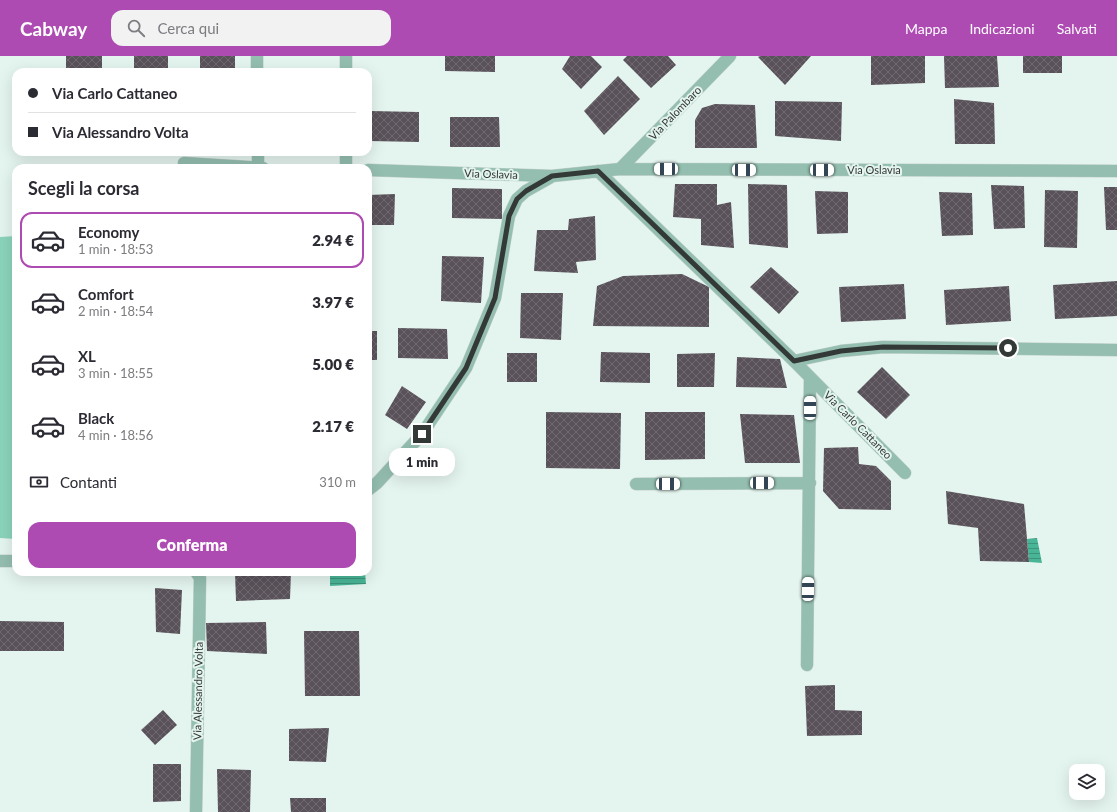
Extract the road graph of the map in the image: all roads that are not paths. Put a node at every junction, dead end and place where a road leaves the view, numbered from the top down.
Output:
1 (256, 56) edge
2 (346, 56) edge
3 (730, 56) edge
4 (257, 68) edge
5 (346, 68) edge
6 (184, 163) dead end
7 (199, 164) edge
8 (620, 169) junction
9 (372, 170) edge
10 (598, 171) junction
11 (1117, 171) edge
12 (552, 176) junction
13 (1117, 350) edge
14 (794, 361) junction
15 (810, 378) junction
16 (905, 473) dead end
17 (810, 483) junction
18 (636, 484) dead end
19 (372, 487) edge
20 (199, 576) edge
21 (807, 665) dead end
22 (196, 812) edge

1 - 4 street
2 - 5 street
3 - 8 street, Via Palombaro
6 - 7 street
8 - 10 street, Via Oslavia
8 - 11 street, Via Oslavia
9 - 12 street, Via Oslavia
10 - 12 street, Via Oslavia
10 - 14 street, Via Carlo Cattaneo
12 - 19 street
13 - 14 street
14 - 15 street, Via Carlo Cattaneo
15 - 16 street, Via Carlo Cattaneo
15 - 17 street, Via Carlo Cattaneo
17 - 18 street
17 - 21 street, Via Carlo Cattaneo
20 - 22 street, Via Alessandro Volta

